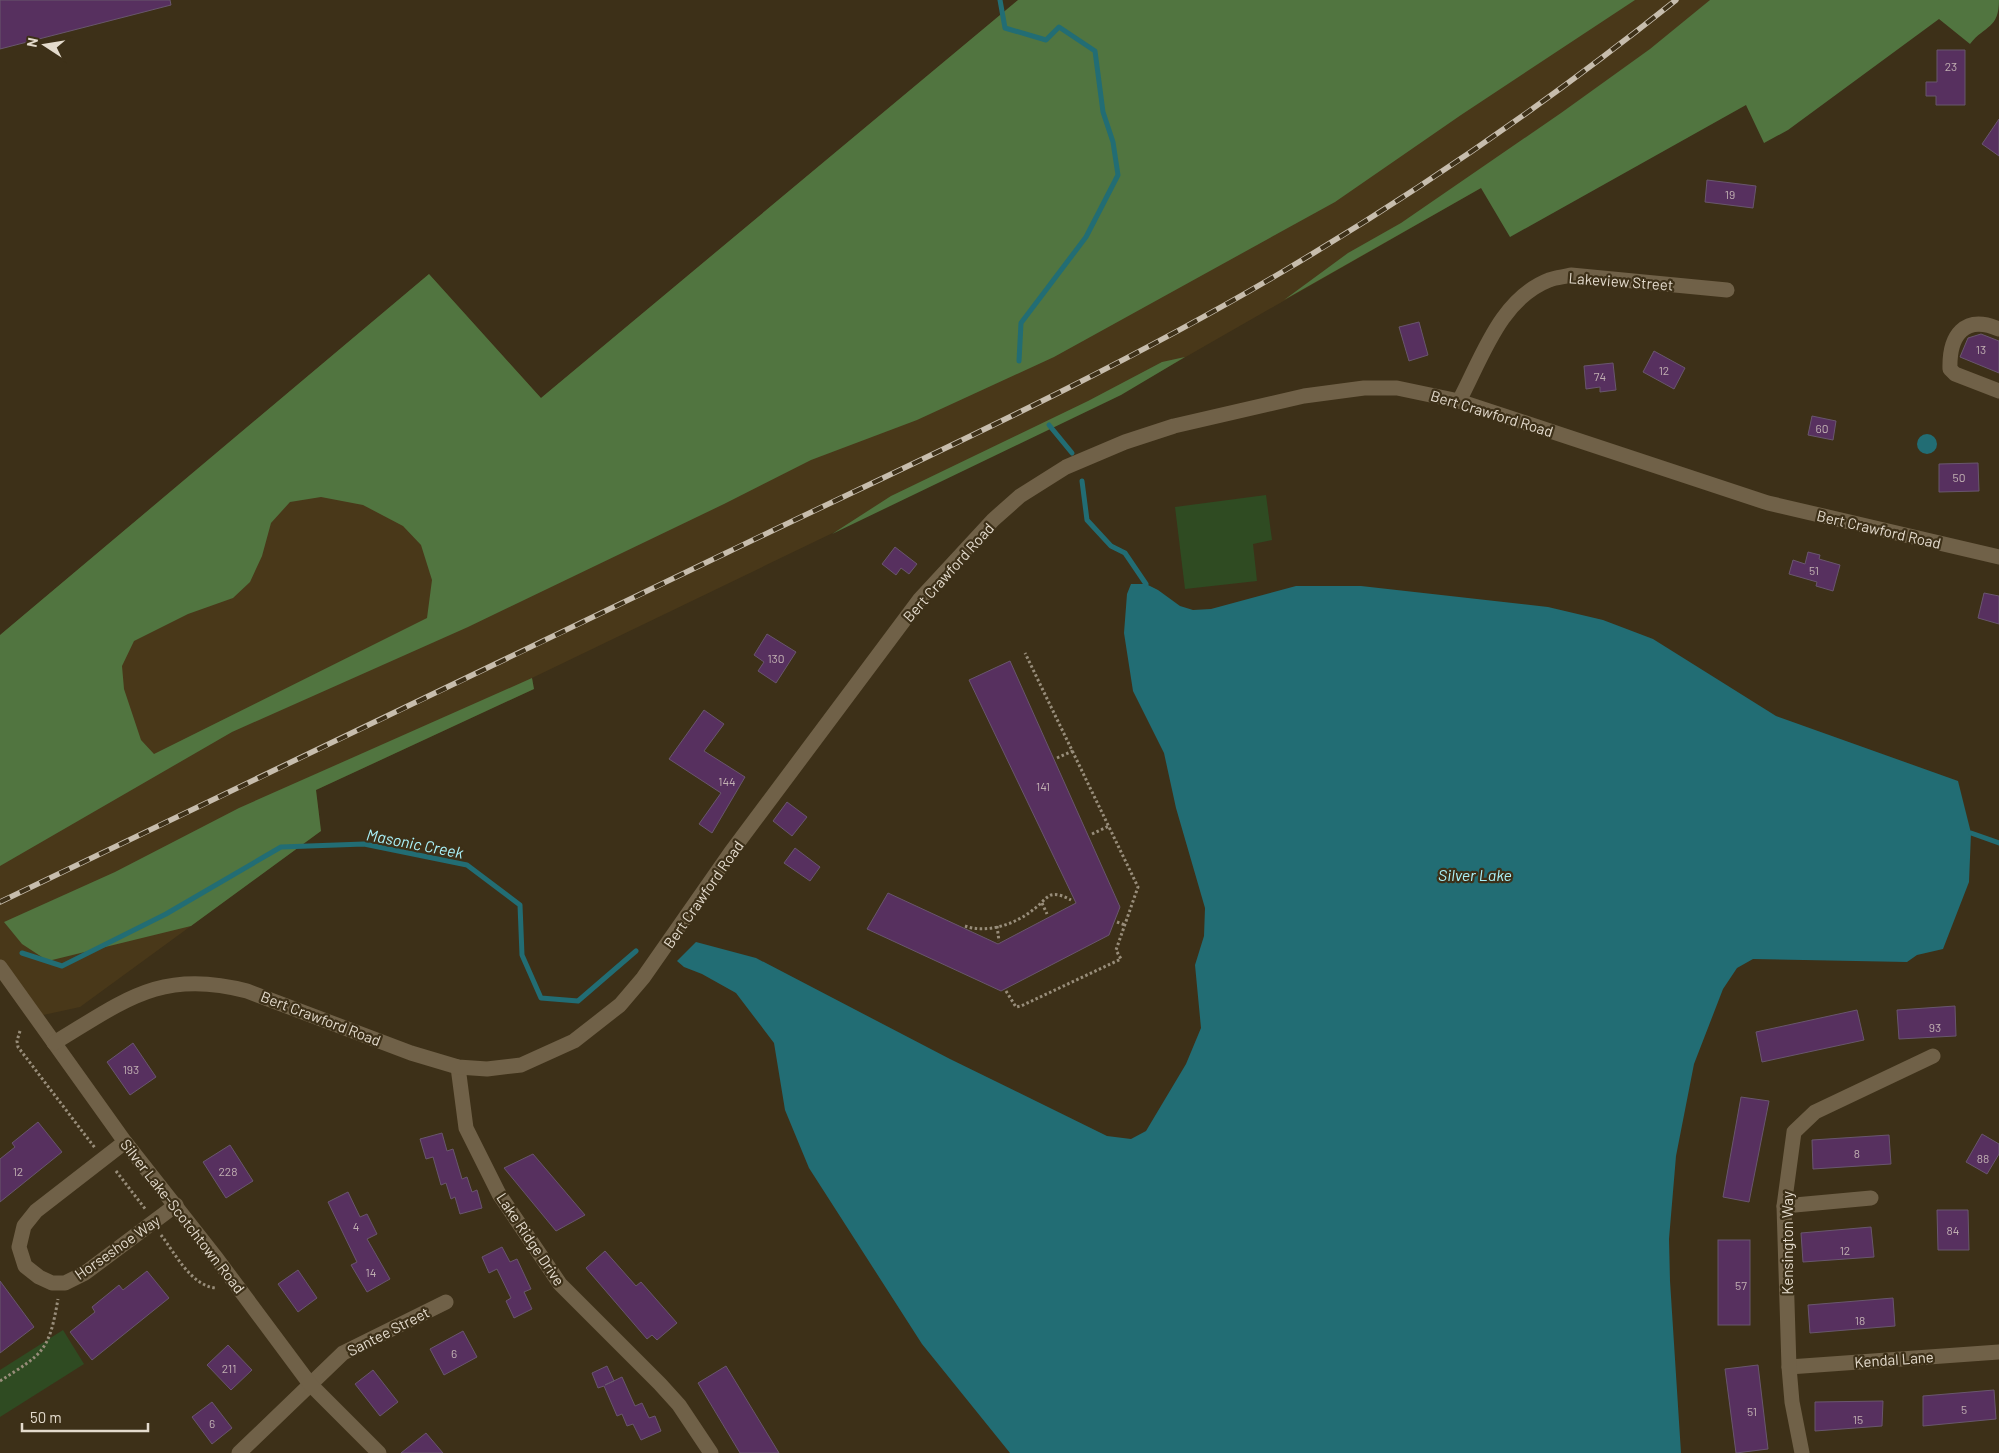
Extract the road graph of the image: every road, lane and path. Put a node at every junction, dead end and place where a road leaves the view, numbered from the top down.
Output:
1 (1728, 290) dead end
2 (1999, 328) edge
3 (1999, 391) edge
4 (1459, 400) junction
5 (1999, 557) edge
6 (1025, 653) dead end
7 (1072, 751) junction
8 (1057, 758) dead end
9 (1109, 826) junction
10 (1092, 834) dead end
11 (1071, 900) dead end
12 (1042, 903) junction
13 (1047, 914) dead end
14 (1117, 922) dead end
15 (1125, 925) junction
16 (965, 926) dead end
17 (997, 926) junction
18 (999, 941) dead end
19 (0, 967) edge
20 (1006, 991) dead end
21 (54, 1043) junction
22 (1933, 1056) dead end
23 (458, 1067) junction
24 (125, 1142) junction
25 (116, 1171) dead end
26 (1871, 1198) dead end
27 (176, 1205) junction
28 (1784, 1206) junction
29 (149, 1214) dead end
30 (159, 1234) dead end
31 (216, 1288) dead end
32 (64, 1296) dead end
33 (58, 1298) dead end
34 (446, 1302) dead end
35 (1999, 1352) edge
36 (1789, 1367) junction
37 (310, 1384) junction
38 (239, 1453) edge
39 (378, 1453) edge
40 (711, 1453) edge
41 (1802, 1453) edge

1 - 4 street, Lakeview Street
2 - 3 street
4 - 5 street, Bert Crawford Road
4 - 23 street, Bert Crawford Road
6 - 7 path
7 - 8 path
7 - 9 path
9 - 10 path
9 - 15 path
11 - 12 path
12 - 13 path
12 - 17 path
14 - 15 path
15 - 20 path
16 - 17 path
17 - 18 path
19 - 21 street, Silver Lake-Scotchtown Road
21 - 23 street, Bert Crawford Road
21 - 24 street, Silver Lake-Scotchtown Road
22 - 28 street, Kensington Way
23 - 40 street, Lake Ridge Drive
24 - 27 street, Silver Lake-Scotchtown Road
24 - 27 street, Horseshoe Way
25 - 29 path
26 - 28 street
27 - 37 street, Silver Lake-Scotchtown Road
28 - 36 street, Kensington Way
30 - 31 path
32 - 33 path
34 - 37 street, Santee Street
35 - 36 street, Kendal Lane
36 - 41 street, Kensington Way
37 - 38 street, Santee Street
37 - 39 street, Silver Lake-Scotchtown Road

